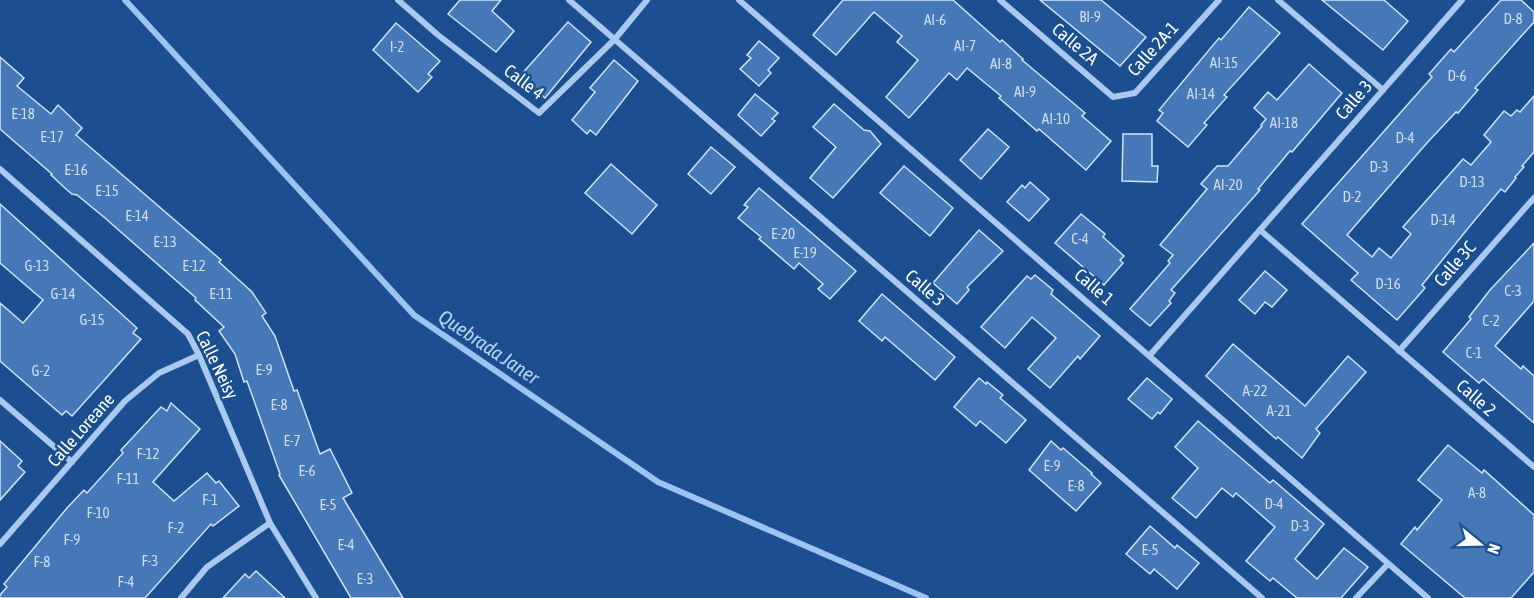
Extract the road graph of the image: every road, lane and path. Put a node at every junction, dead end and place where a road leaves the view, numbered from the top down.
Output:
1 (398, 0) edge
2 (569, 0) edge
3 (647, 0) edge
4 (739, 0) edge
5 (1000, 0) edge
6 (1219, 0) edge
7 (1278, 0) edge
8 (1462, 0) edge
9 (615, 39) junction
10 (1383, 90) junction
11 (1135, 93) joint
12 (0, 169) edge
13 (1534, 198) edge
14 (1260, 231) junction
15 (1399, 351) junction
16 (199, 355) junction
17 (1150, 355) junction
18 (0, 400) edge
19 (72, 462) junction
20 (1534, 467) edge
21 (270, 523) junction
22 (0, 544) edge
23 (1388, 564) junction
24 (181, 598) edge
25 (316, 598) edge
26 (1262, 598) edge
27 (1356, 598) edge
28 (1428, 598) edge

1 - 9 street, Calle 4
2 - 9 street, Calle 3
3 - 9 street, Calle 4
4 - 17 street, Calle 1
5 - 11 street, Calle 2A
6 - 11 street, Calle 2A-1
7 - 10 street
8 - 10 street, Calle 3
9 - 26 street, Calle 3
10 - 14 street, Calle 3
12 - 16 street, Calle Neisy
13 - 15 street, Calle 3C
14 - 15 street, Calle 2
14 - 17 street, Calle 3
15 - 20 street, Calle 2
16 - 19 street, Calle Loreane
16 - 21 street, Calle Neisy
17 - 23 street, Calle 1
18 - 19 street
19 - 22 street, Calle Loreane
21 - 24 street
21 - 25 street, Calle Neisy
23 - 27 street
23 - 28 street, Calle 1

